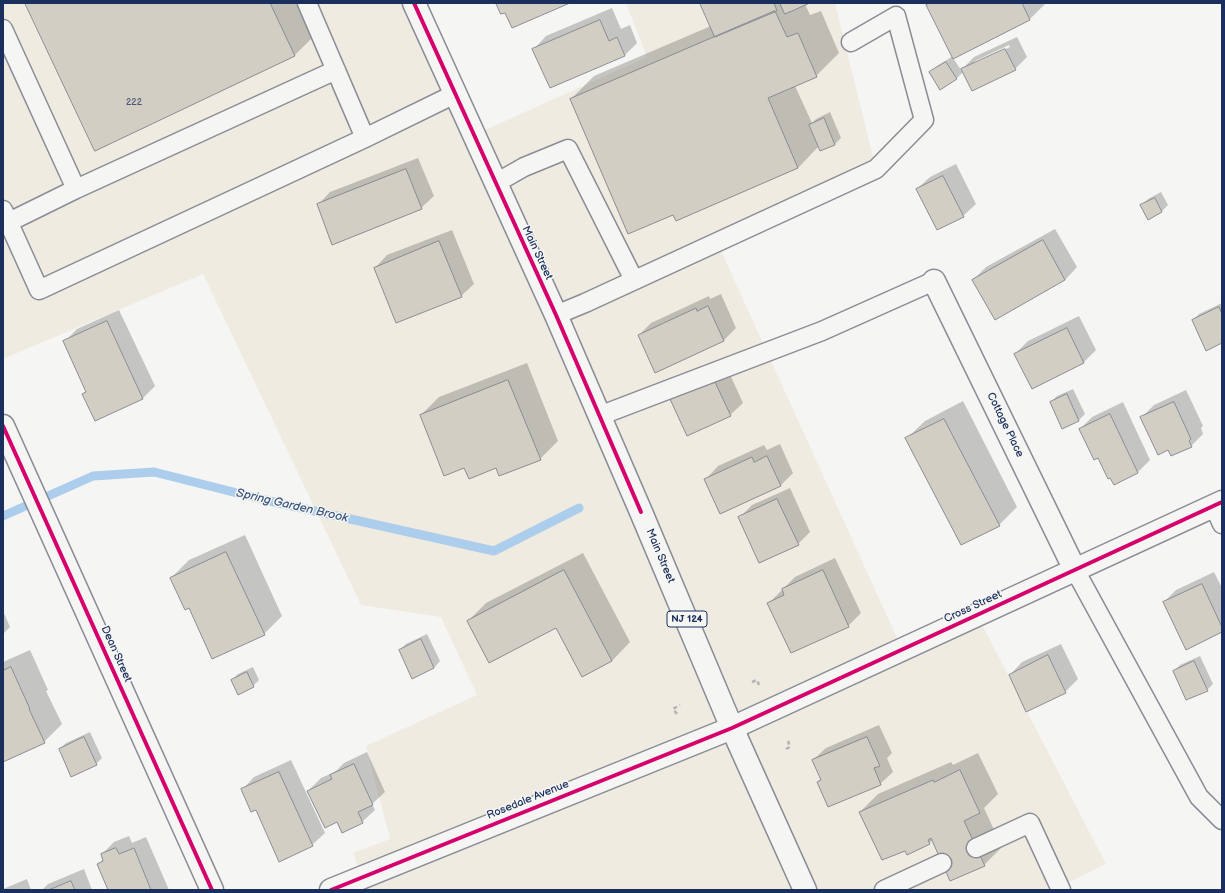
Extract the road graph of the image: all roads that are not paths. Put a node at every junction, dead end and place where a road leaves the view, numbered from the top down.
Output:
1 (307, 3) edge
2 (414, 3) edge
3 (3, 29) edge
4 (851, 42) dead end
5 (336, 70) junction
6 (455, 94) junction
7 (365, 138) junction
8 (496, 183) junction
9 (76, 189) junction
10 (6, 216) edge
11 (634, 280) junction
12 (934, 281) joint
13 (556, 315) junction
14 (600, 416) junction
15 (3, 426) edge
16 (1219, 511) edge
17 (1075, 570) junction
18 (732, 728) junction
19 (1222, 820) edge
20 (976, 848) dead end
21 (942, 863) dead end
22 (212, 890) edge
23 (331, 890) edge
24 (805, 890) edge
25 (884, 890) edge
26 (1061, 890) edge

1 - 5 lane
2 - 6 street, Main Street / NJ 124
3 - 9 lane
4 - 11 lane
5 - 7 lane
5 - 9 lane
6 - 7 lane
6 - 8 street, Main Street / NJ 124
7 - 10 lane
8 - 11 lane
8 - 13 street, Main Street / NJ 124
9 - 10 lane
11 - 13 lane
12 - 14 lane
12 - 17 street, Cottage Place
13 - 14 street, Main Street / NJ 124
14 - 18 street, Main Street / NJ 124
15 - 22 street, Dean Street
16 - 17 street, Cross Street
17 - 18 street, Cross Street
17 - 19 lane
18 - 23 street, Rosedale Avenue
18 - 24 street, Main Street / NJ 124
20 - 26 lane
21 - 25 lane

